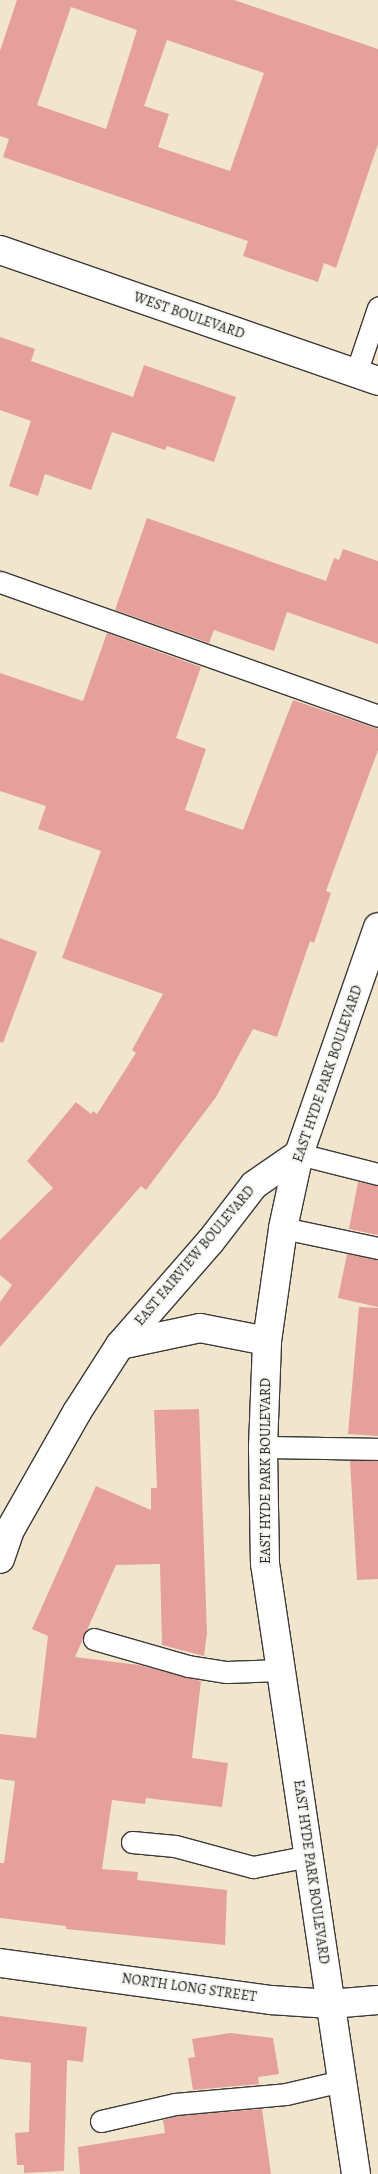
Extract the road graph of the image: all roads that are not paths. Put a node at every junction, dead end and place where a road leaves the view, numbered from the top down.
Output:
1 (0, 250) edge
2 (378, 308) edge
3 (367, 377) edge
4 (0, 582) edge
5 (378, 716) edge
6 (378, 927) edge
7 (299, 1154) junction
8 (378, 1174) edge
9 (283, 1228) junction
10 (378, 1248) edge
11 (267, 1341) junction
12 (120, 1345) junction
13 (263, 1447) junction
14 (378, 1449) edge
15 (0, 1559) edge
16 (94, 1639) dead end
17 (281, 1670) junction
18 (132, 1842) dead end
19 (309, 1856) junction
20 (0, 1963) edge
21 (378, 2000) edge
22 (330, 2004) junction
23 (342, 2081) junction
24 (100, 2121) dead end
25 (356, 2174) edge

1 - 3 street, WEST BOULEVARD
2 - 3 lane
4 - 5 lane
6 - 7 street, EAST HYDE PARK BOULEVARD
7 - 8 lane
7 - 9 street, EAST HYDE PARK BOULEVARD
7 - 12 street, EAST FAIRVIEW BOULEVARD
9 - 10 lane
9 - 11 street, EAST HYDE PARK BOULEVARD
11 - 12 street, EAST FAIRVIEW BOULEVARD
11 - 13 street, EAST HYDE PARK BOULEVARD
12 - 15 street, EAST FAIRVIEW BOULEVARD
13 - 14 lane
13 - 17 street, EAST HYDE PARK BOULEVARD
16 - 17 lane
17 - 19 street, EAST HYDE PARK BOULEVARD
18 - 19 lane
19 - 22 street, EAST HYDE PARK BOULEVARD
20 - 22 street, NORTH LONG STREET
21 - 22 street, NORTH LONG STREET
22 - 23 street, EAST HYDE PARK BOULEVARD
23 - 24 lane
23 - 25 street, EAST HYDE PARK BOULEVARD

